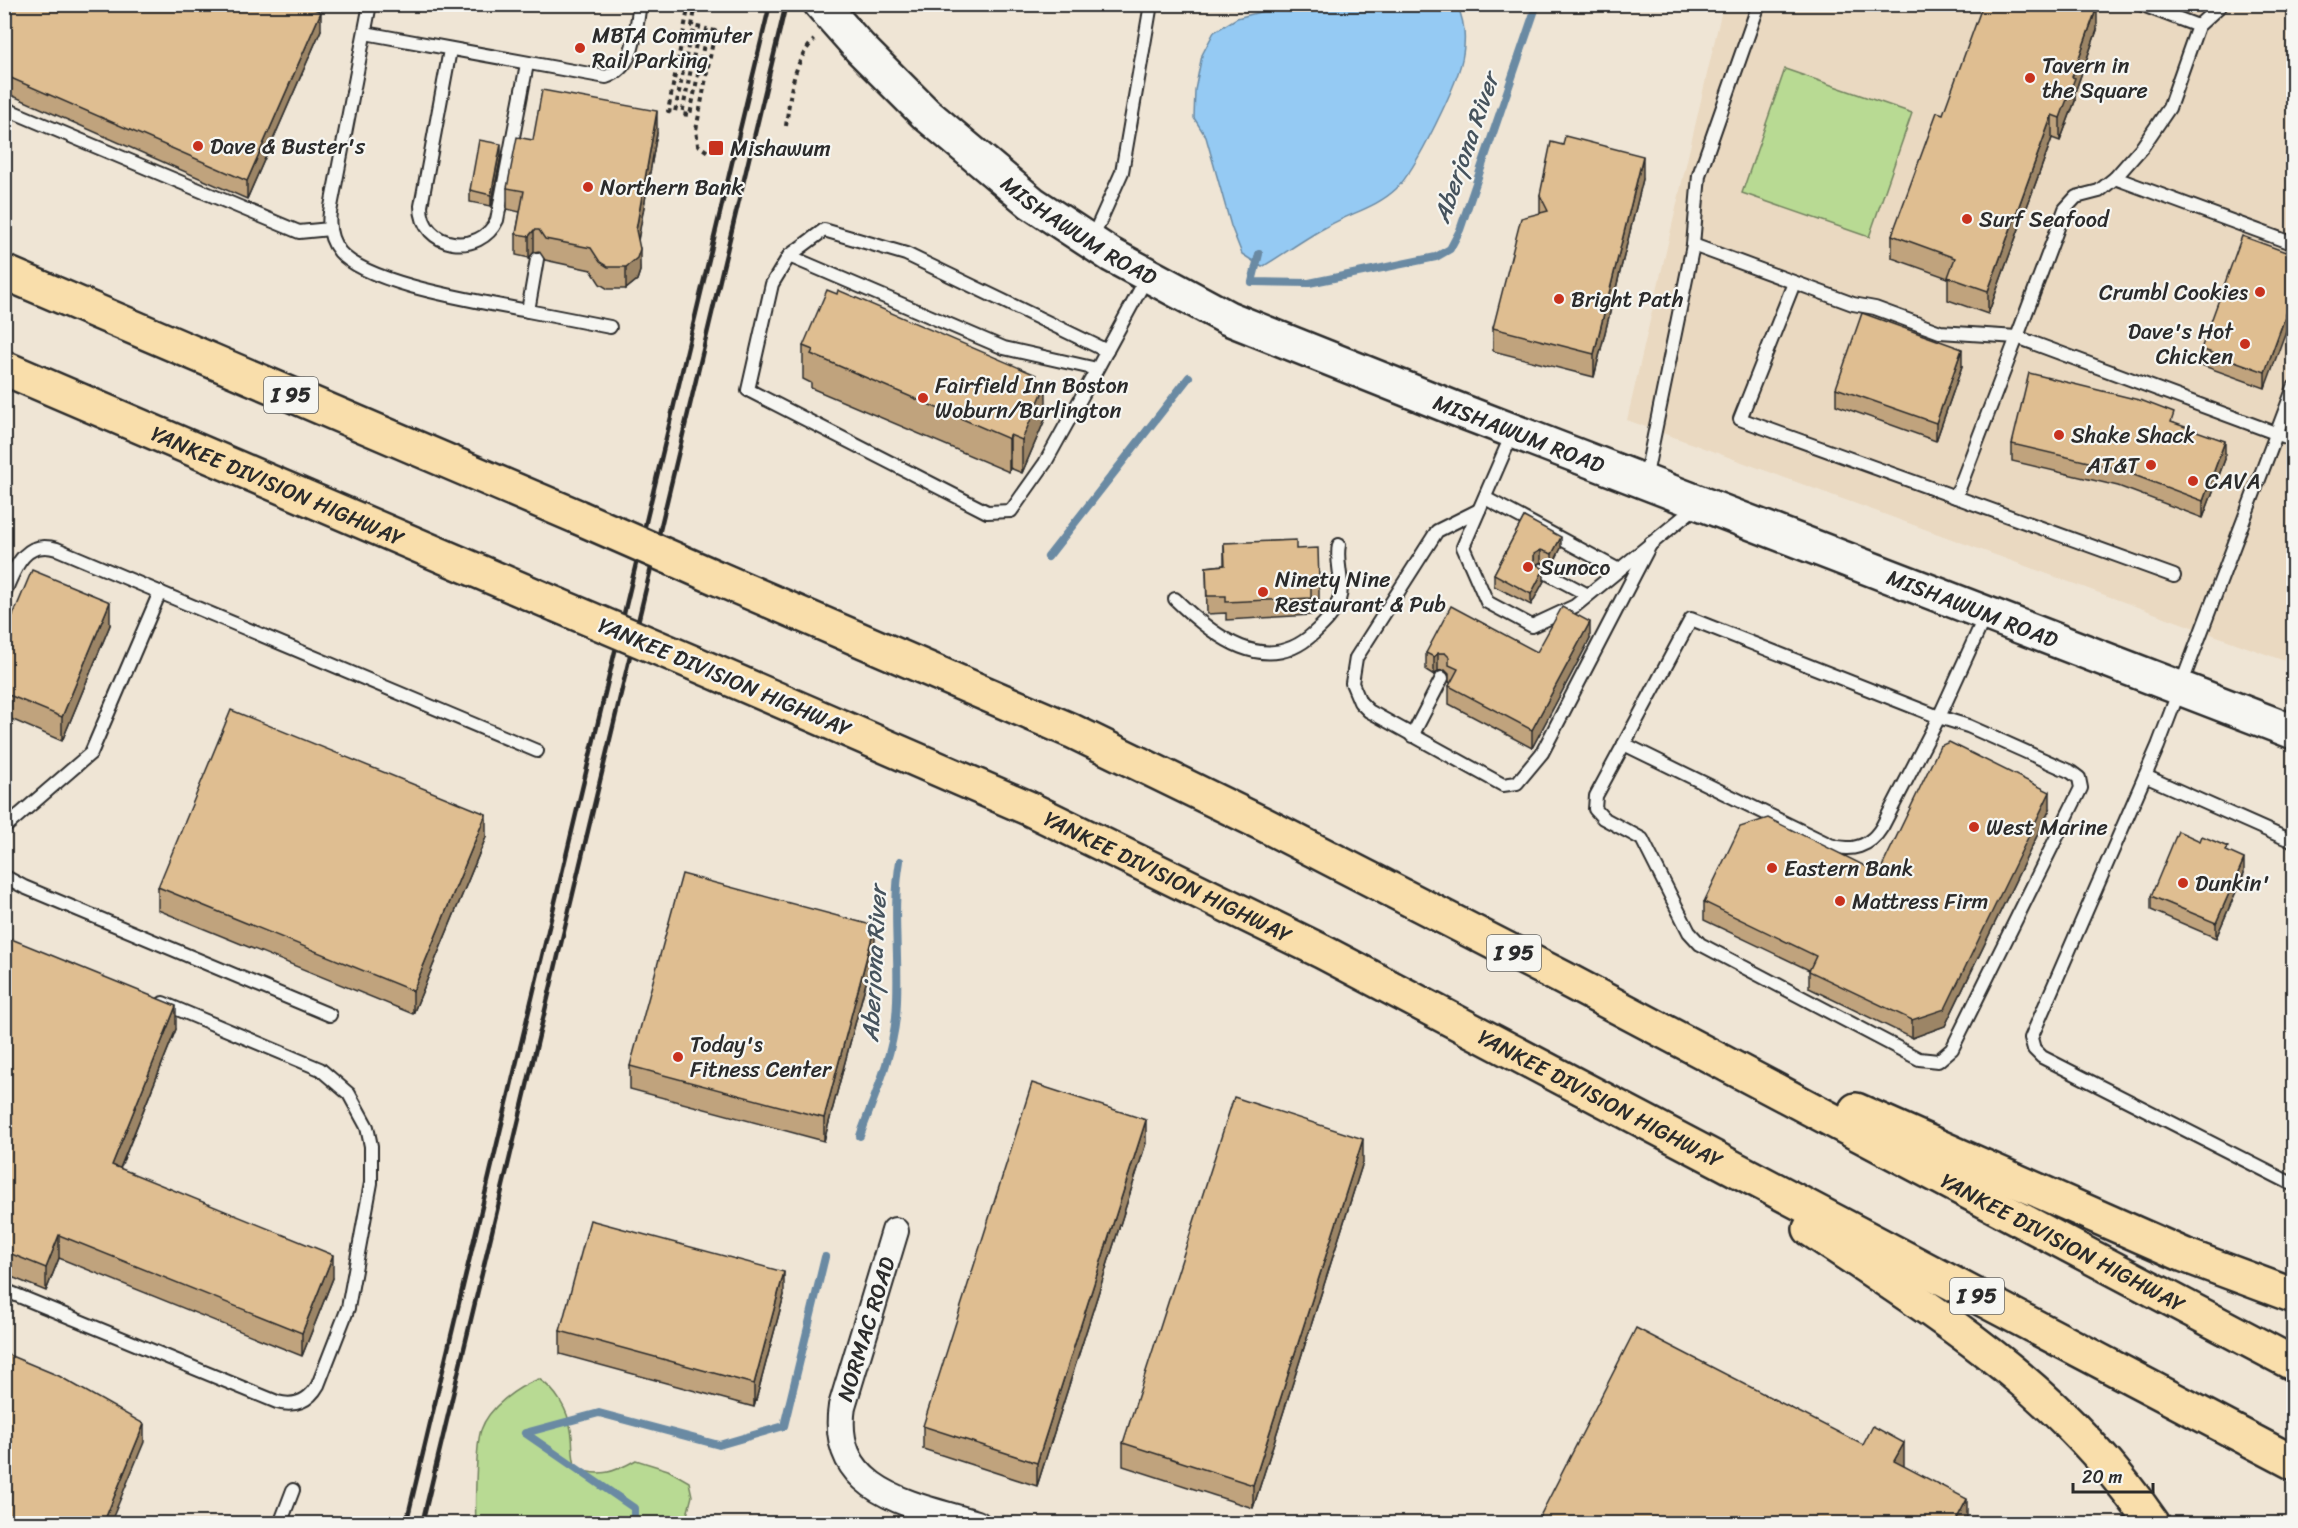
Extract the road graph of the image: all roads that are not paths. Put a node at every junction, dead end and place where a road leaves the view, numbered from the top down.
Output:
1 (370, 4) edge
2 (640, 4) edge
3 (1151, 4) edge
4 (1759, 4) edge
5 (2140, 4) edge
6 (2222, 4) edge
7 (828, 12) edge
8 (2198, 26) junction
9 (364, 33) junction
10 (450, 50) junction
11 (527, 64) junction
12 (4, 108) edge
13 (2115, 178) junction
14 (330, 229) junction
15 (1090, 243) junction
16 (2294, 244) edge
17 (1693, 245) junction
18 (789, 256) junction
19 (537, 259) dead end
20 (4, 272) edge
21 (1147, 276) junction
22 (1794, 283) junction
23 (528, 311) junction
24 (610, 327) dead end
25 (2017, 337) junction
26 (1107, 351) junction
27 (4, 368) edge
28 (1097, 369) junction
29 (2294, 387) edge
30 (1514, 431) junction
31 (2276, 433) junction
32 (2294, 440) edge
33 (1644, 482) junction
34 (1956, 497) junction
35 (1485, 498) junction
36 (1700, 503) junction
37 (1479, 510) junction
38 (1651, 543) junction
39 (1340, 545) dead end
40 (1541, 570) edge
41 (1619, 570) junction
42 (2174, 576) dead end
43 (160, 592) junction
44 (4, 594) edge
45 (1588, 595) junction
46 (1175, 599) dead end
47 (1987, 613) junction
48 (1442, 678) dead end
49 (2179, 687) junction
50 (1939, 717) junction
51 (2294, 732) edge
52 (1412, 736) junction
53 (1624, 744) junction
54 (537, 751) dead end
55 (2145, 776) junction
56 (4, 828) edge
57 (2294, 842) edge
58 (4, 876) edge
59 (1563, 978) junction
60 (148, 997) edge
61 (330, 1015) dead end
62 (1661, 1130) junction
63 (2294, 1185) edge
64 (895, 1231) dead end
65 (4, 1290) edge
66 (2294, 1296) edge
67 (2294, 1364) edge
68 (2294, 1463) edge
69 (293, 1490) dead end
70 (280, 1524) edge
71 (977, 1524) edge
72 (2153, 1524) edge

1 - 9 lane
2 - 11 lane
3 - 15 lane
4 - 17 lane
5 - 8 lane
6 - 8 lane
7 - 15 main road, MISHAWUM ROAD
8 - 13 lane
9 - 10 lane
9 - 14 lane
10 - 11 lane
10 - 11 lane
12 - 14 lane
13 - 16 lane
13 - 25 lane
14 - 23 lane
15 - 21 main road, MISHAWUM ROAD
17 - 22 lane
17 - 33 lane
18 - 26 lane
18 - 28 lane
18 - 28 lane
19 - 23 lane
20 - 59 highway, YANKEE DIVISION HIGHWAY / I 95, bridge
21 - 26 lane
21 - 30 main road, MISHAWUM ROAD
22 - 25 lane
22 - 34 lane
23 - 24 lane
25 - 31 lane
25 - 34 lane
26 - 28 lane
27 - 62 highway, YANKEE DIVISION HIGHWAY / I 95, bridge
29 - 31 lane
30 - 33 main road, MISHAWUM ROAD
30 - 35 lane
31 - 32 lane
31 - 49 lane
33 - 36 main road, MISHAWUM ROAD
34 - 42 lane
35 - 37 lane
35 - 41 lane
36 - 38 lane
36 - 47 main road, MISHAWUM ROAD
37 - 45 lane
37 - 52 lane
38 - 41 lane
38 - 52 lane
39 - 46 lane
40 - 45 lane
41 - 45 lane
43 - 44 lane
43 - 54 lane
43 - 56 lane
47 - 49 main road, MISHAWUM ROAD
47 - 50 lane
48 - 52 lane
49 - 51 main road, MISHAWUM ROAD
49 - 55 lane
50 - 53 lane
50 - 53 lane
50 - 53 lane
55 - 57 lane
55 - 63 lane
58 - 61 lane
59 - 66 highway
59 - 67 highway, YANKEE DIVISION HIGHWAY / I 95
60 - 65 lane
62 - 68 highway, YANKEE DIVISION HIGHWAY / I 95
62 - 72 highway
64 - 71 street, NORMAC ROAD
69 - 70 lane

